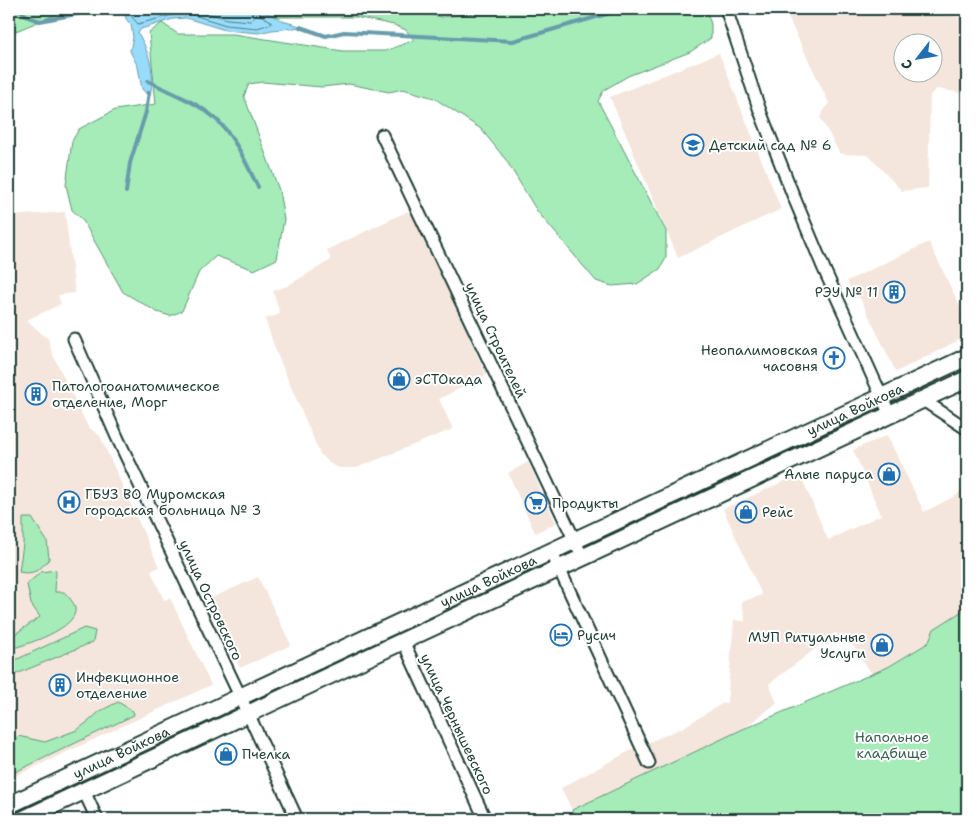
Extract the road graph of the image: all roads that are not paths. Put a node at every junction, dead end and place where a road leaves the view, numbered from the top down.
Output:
1 (726, 9) edge
2 (382, 135) dead end
3 (74, 339) dead end
4 (967, 357) edge
5 (967, 379) edge
6 (881, 397) junction
7 (923, 400) junction
8 (890, 415) junction
9 (967, 429) edge
10 (574, 540) junction
11 (551, 551) junction
12 (583, 558) junction
13 (559, 568) junction
14 (403, 641) junction
15 (240, 696) junction
16 (248, 714) junction
17 (649, 763) dead end
18 (84, 791) junction
19 (9, 805) edge
20 (24, 819) edge
21 (97, 819) edge
22 (297, 819) edge
23 (485, 819) edge

1 - 6 street
2 - 10 street, улица Строителей
3 - 15 street, улица Островского
4 - 6 main road, улица Войкова
5 - 7 main road, улица Войкова
6 - 8 street
6 - 10 main road, улица Войкова
7 - 8 main road, улица Войкова
7 - 9 street
8 - 12 main road, улица Войкова
10 - 11 main road, улица Войкова
10 - 12 street, улица Строителей
11 - 13 street
11 - 15 main road, улица Войкова
12 - 13 main road, улица Войкова
13 - 14 main road, улица Войкова
13 - 17 street
14 - 16 main road, улица Войкова
14 - 23 street, улица Чернышевского
15 - 16 street, улица Островского
15 - 19 main road, улица Войкова
16 - 18 main road, улица Войкова
16 - 22 street, улица Островского
18 - 20 main road, улица Войкова
18 - 21 street

